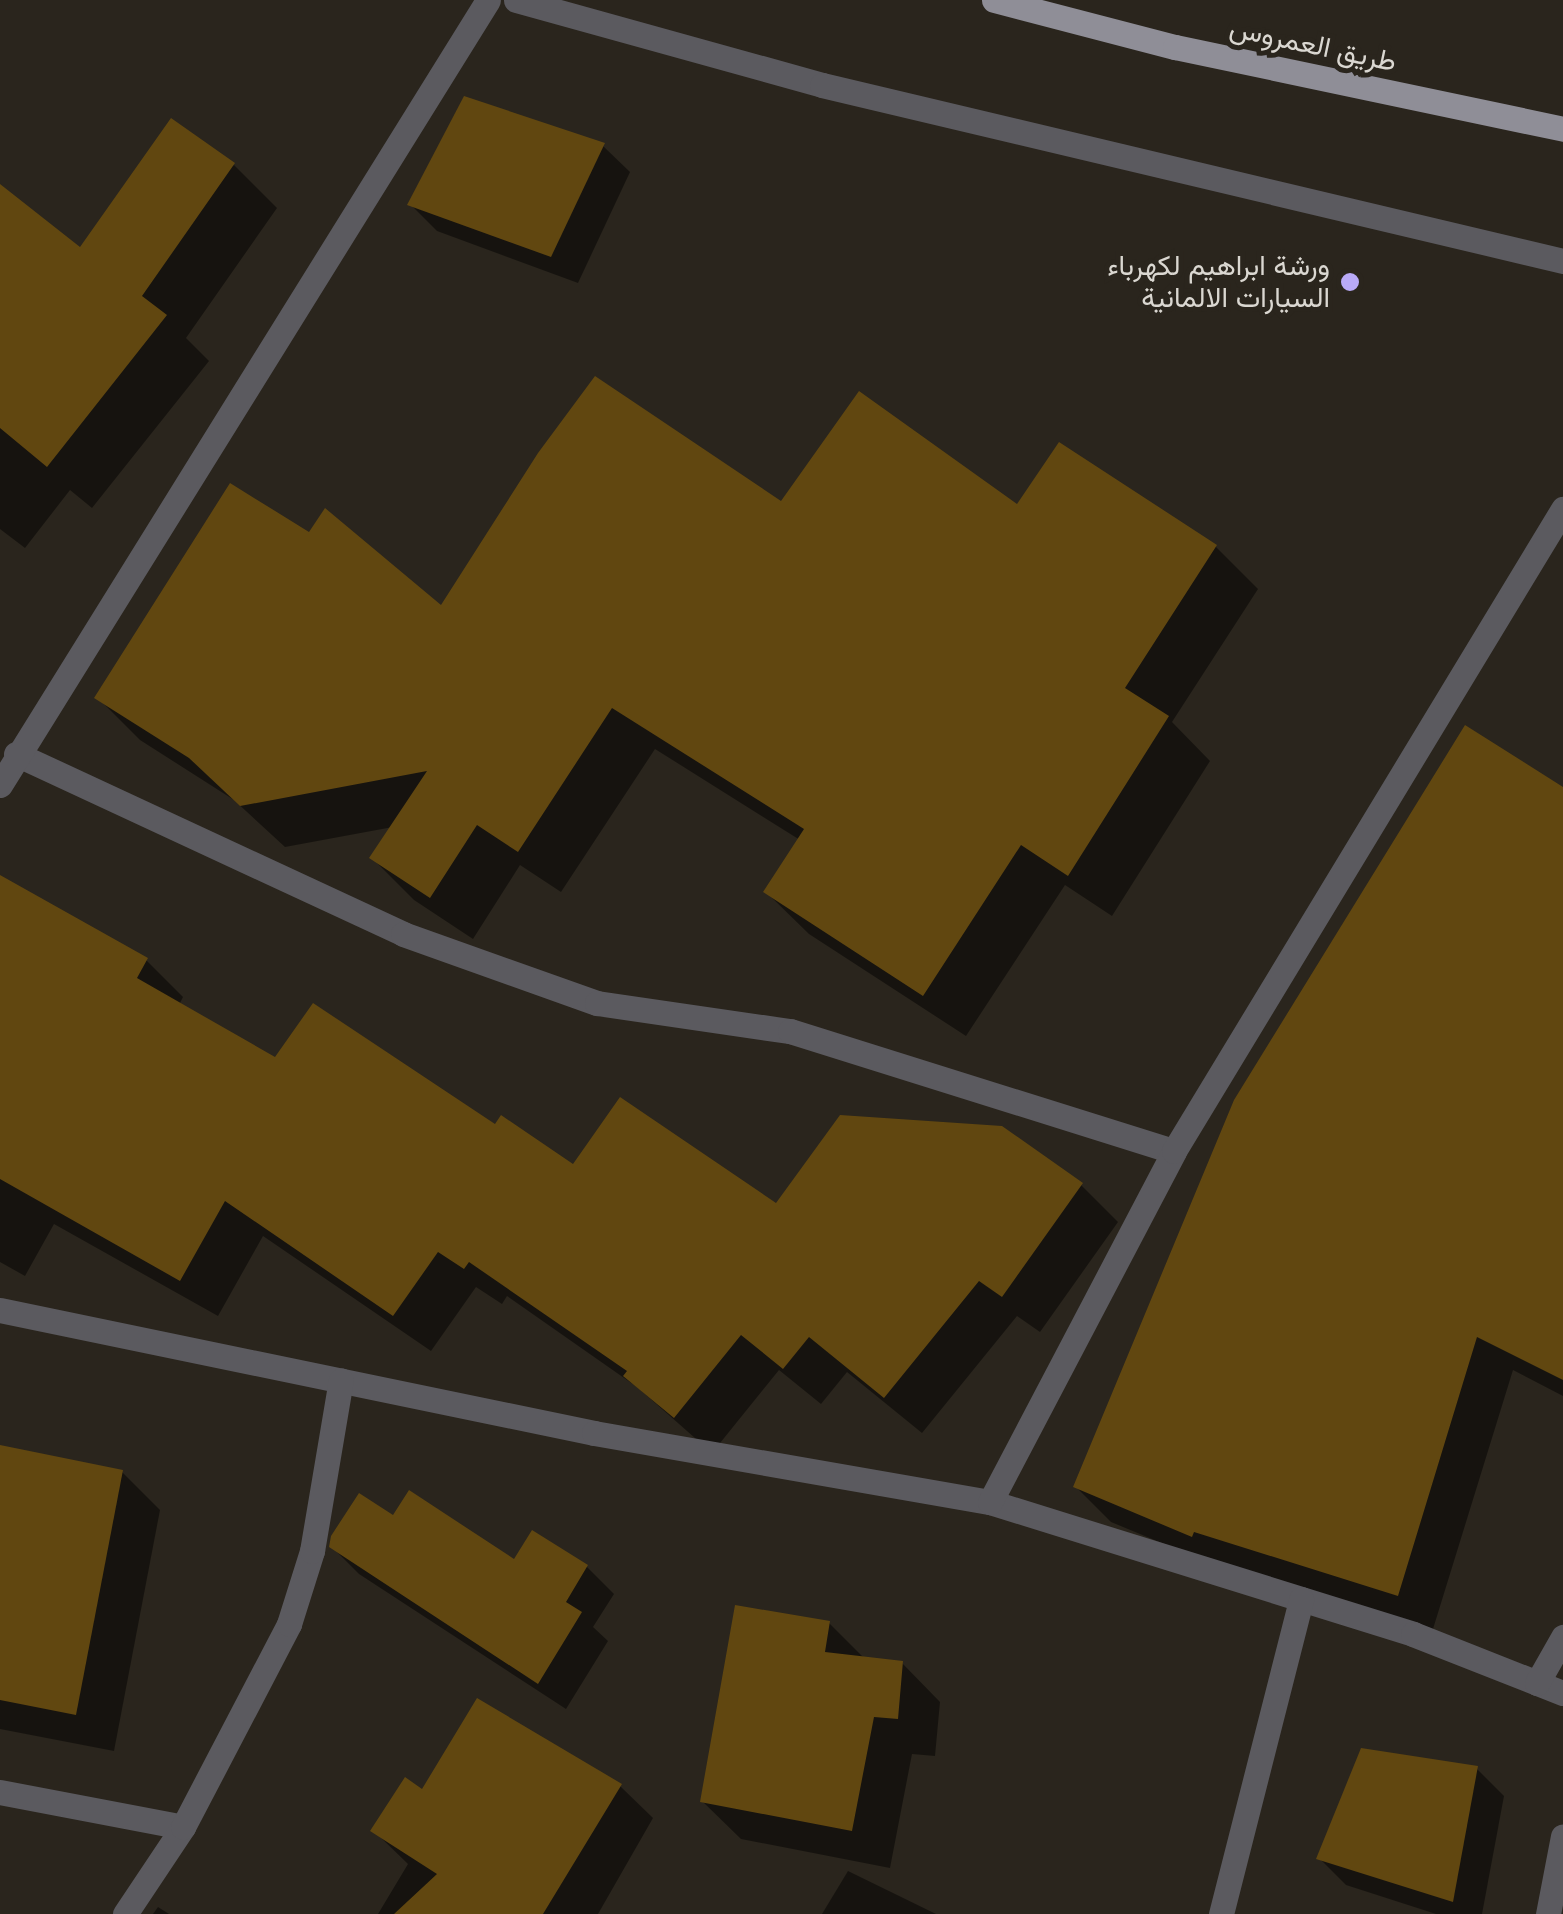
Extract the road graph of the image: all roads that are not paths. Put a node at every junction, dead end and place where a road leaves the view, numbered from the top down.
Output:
1 (488, 0) edge
2 (516, 0) edge
3 (994, 0) edge
4 (1563, 129) edge
5 (1563, 261) edge
6 (1563, 509) edge
7 (16, 754) junction
8 (0, 785) edge
9 (1174, 1151) junction
10 (0, 1310) edge
11 (341, 1380) junction
12 (990, 1502) junction
13 (1301, 1599) junction
14 (1563, 1638) edge
15 (1537, 1683) junction
16 (1563, 1694) edge
17 (0, 1792) edge
18 (184, 1827) junction
19 (1563, 1836) edge
20 (125, 1914) edge
21 (1220, 1914) edge
22 (1548, 1914) edge

1 - 7 street
2 - 5 street
3 - 4 main road, طريق العمروس
6 - 9 street
7 - 8 street
7 - 9 street
9 - 12 street
10 - 11 street
11 - 12 street
11 - 18 street
12 - 13 street
13 - 15 street
13 - 21 street
14 - 15 street
15 - 16 street
17 - 18 street
18 - 20 street
19 - 22 street

